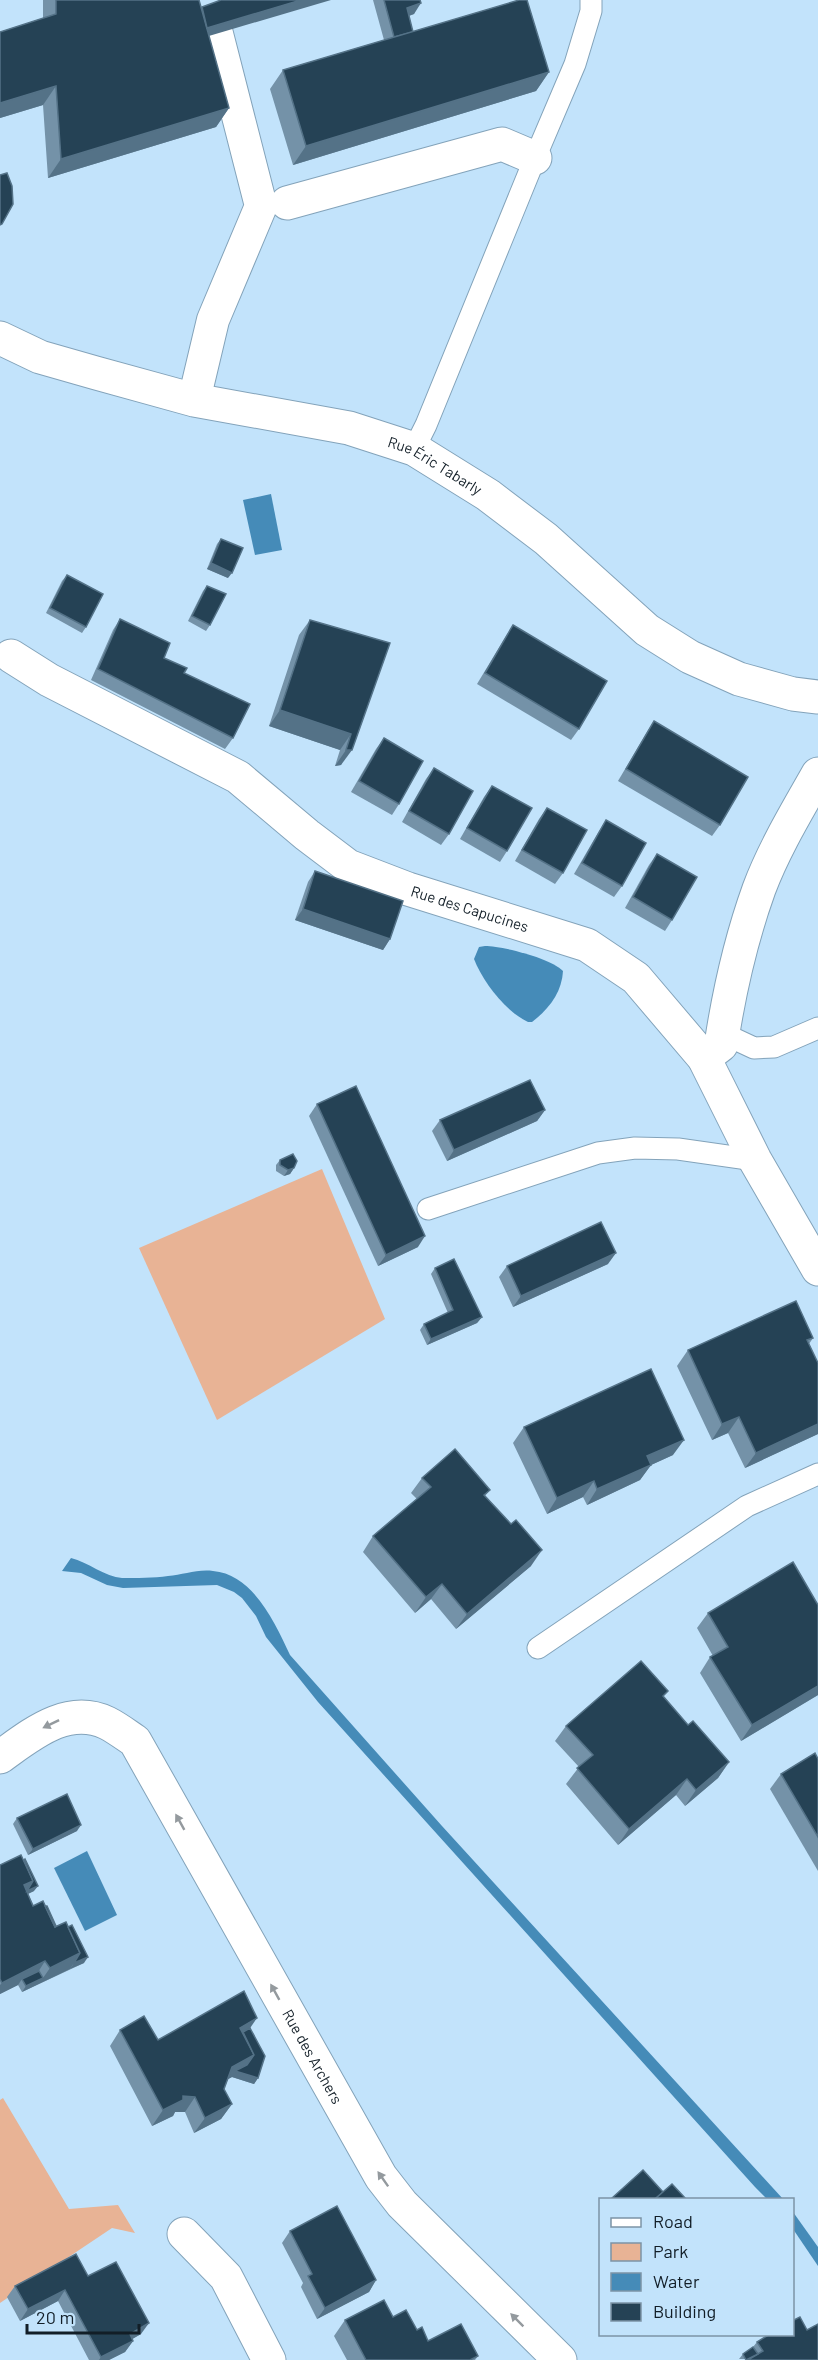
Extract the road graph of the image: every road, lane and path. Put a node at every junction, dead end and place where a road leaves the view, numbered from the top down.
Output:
1 (591, 0) edge
2 (217, 34) edge
3 (535, 158) junction
4 (287, 203) dead end
5 (0, 338) edge
6 (194, 400) junction
7 (414, 448) junction
8 (11, 656) dead end
9 (818, 697) edge
10 (818, 774) edge
11 (818, 1028) edge
12 (713, 1045) junction
13 (756, 1160) junction
14 (428, 1209) dead end
15 (818, 1269) edge
16 (818, 1474) edge
17 (538, 1648) dead end
18 (0, 1757) edge
19 (184, 2234) dead end
20 (268, 2360) edge
21 (560, 2360) edge

1 - 3 lane
2 - 6 street
3 - 4 street
3 - 7 lane
5 - 6 street, Rue Éric Tabarly
6 - 7 street, Rue Éric Tabarly
7 - 9 street, Rue Éric Tabarly
8 - 12 street, Rue des Capucines
10 - 12 street
11 - 12 lane
12 - 13 street, Rue des Capucines
13 - 14 lane
13 - 15 street, Rue des Capucines
16 - 17 lane
21 -> 18 street, Rue des Archers
19 - 20 street

